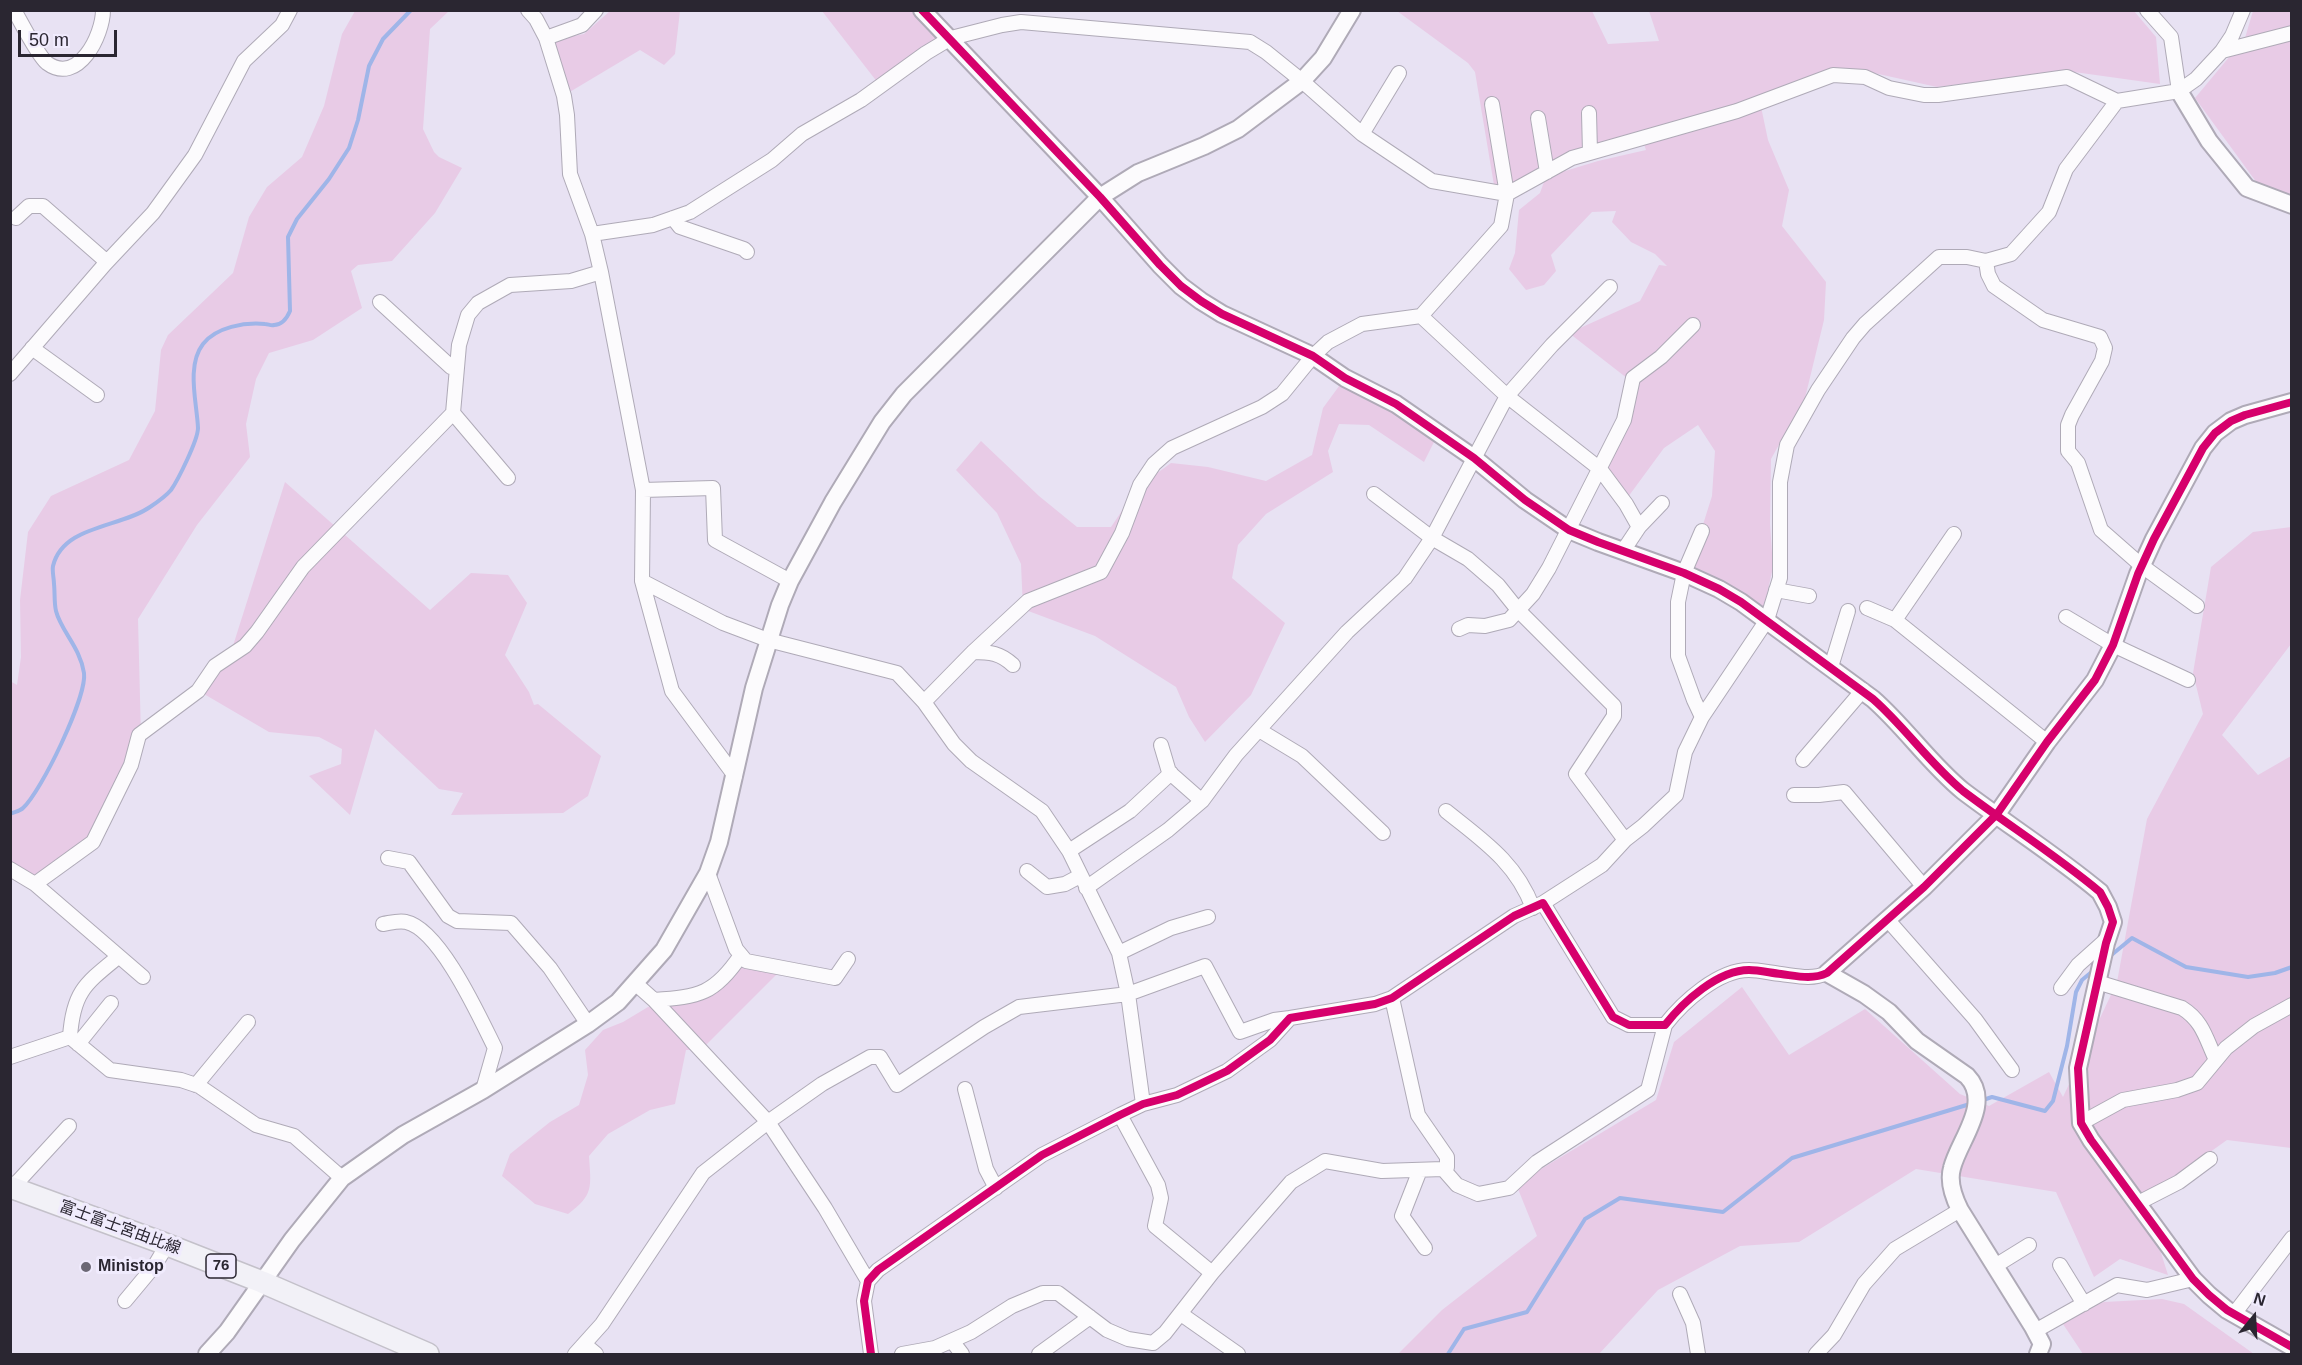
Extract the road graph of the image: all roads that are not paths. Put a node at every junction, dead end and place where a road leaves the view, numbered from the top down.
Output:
1 (14, 10) edge
2 (103, 10) edge
3 (290, 10) edge
4 (528, 10) edge
5 (596, 10) edge
6 (922, 10) edge
7 (1352, 10) edge
8 (2146, 10) edge
9 (2243, 10) edge
10 (2292, 33) edge
11 (546, 38) junction
12 (951, 39) junction
13 (2222, 51) junction
14 (1399, 73) dead end
15 (1302, 81) junction
16 (2179, 91) junction
17 (2117, 101) junction
18 (1492, 104) dead end
19 (1588, 113) dead end
20 (1538, 118) dead end
21 (1362, 134) junction
22 (1590, 152) junction
23 (1547, 172) junction
24 (1507, 194) junction
25 (1100, 197) junction
26 (2292, 205) edge
27 (16, 218) dead end
28 (673, 218) junction
29 (592, 234) junction
30 (747, 252) dead end
31 (1986, 261) junction
32 (107, 262) junction
33 (601, 272) junction
34 (1610, 287) dead end
35 (380, 302) dead end
36 (1421, 316) junction
37 (1693, 325) dead end
38 (32, 348) junction
39 (1312, 356) junction
40 (457, 368) junction
41 (10, 374) edge
42 (97, 395) dead end
43 (1507, 396) junction
44 (2292, 402) edge
45 (453, 413) junction
46 (1473, 458) junction
47 (1600, 469) junction
48 (508, 478) dead end
49 (643, 490) junction
50 (1374, 495) dead end
51 (1662, 503) dead end
52 (1639, 527) junction
53 (1569, 530) junction
54 (1702, 531) dead end
55 (1954, 534) dead end
56 (1432, 538) junction
57 (1623, 551) junction
58 (2142, 566) junction
59 (1684, 573) junction
60 (642, 581) junction
61 (790, 581) junction
62 (1776, 590) junction
63 (1809, 596) dead end
64 (2197, 606) dead end
65 (1867, 608) dead end
66 (1518, 610) junction
67 (1848, 611) dead end
68 (2066, 617) dead end
69 (1767, 620) junction
70 (1895, 620) junction
71 (1459, 629) dead end
72 (768, 640) junction
73 (2114, 645) junction
74 (973, 652) junction
75 (1013, 665) dead end
76 (1831, 666) junction
77 (2188, 680) dead end
78 (1863, 690) junction
79 (924, 702) junction
80 (1702, 717) junction
81 (1259, 730) junction
82 (2046, 742) junction
83 (1161, 745) dead end
84 (1803, 760) dead end
85 (1171, 773) junction
86 (735, 776) junction
87 (1794, 795) dead end
88 (1202, 801) junction
89 (1446, 811) dead end
90 (1997, 814) junction
91 (1383, 833) dead end
92 (1625, 840) junction
93 (1069, 851) junction
94 (388, 858) dead end
95 (10, 869) edge
96 (1027, 871) dead end
97 (708, 873) junction
98 (1083, 882) junction
99 (35, 884) junction
100 (1924, 887) junction
101 (1538, 905) junction
102 (1208, 917) dead end
103 (1887, 919) junction
104 (383, 924) dead end
105 (2105, 946) junction
106 (1119, 952) junction
107 (741, 955) junction
108 (118, 957) junction
109 (848, 959) dead end
110 (1827, 973) junction
111 (143, 977) dead end
112 (2098, 979) junction
113 (636, 984) junction
114 (2061, 988) dead end
115 (1128, 994) junction
116 (1392, 998) junction
117 (654, 1000) junction
118 (111, 1004) dead end
119 (2292, 1005) edge
120 (1290, 1018) junction
121 (248, 1022) dead end
122 (588, 1024) junction
123 (1665, 1025) junction
124 (74, 1040) junction
125 (10, 1057) edge
126 (2216, 1060) junction
127 (2012, 1070) dead end
128 (196, 1085) junction
129 (965, 1089) dead end
130 (483, 1090) junction
131 (1143, 1104) junction
132 (1120, 1115) junction
133 (768, 1122) junction
134 (2081, 1123) junction
135 (69, 1126) dead end
136 (2210, 1159) dead end
137 (1443, 1168) junction
138 (1420, 1170) junction
139 (342, 1178) junction
140 (11, 1187) edge
141 (996, 1188) junction
142 (2138, 1203) junction
143 (1960, 1210) junction
144 (2292, 1238) edge
145 (167, 1245) junction
146 (2029, 1245) dead end
147 (1425, 1248) dead end
148 (2060, 1265) dead end
149 (1995, 1266) junction
150 (1212, 1273) junction
151 (2193, 1279) junction
152 (868, 1281) junction
153 (262, 1282) junction
154 (1680, 1294) dead end
155 (125, 1301) dead end
156 (2084, 1304) junction
157 (1181, 1314) junction
158 (2234, 1314) junction
159 (1090, 1317) junction
160 (2035, 1331) junction
161 (952, 1341) junction
162 (2292, 1347) edge
163 (579, 1349) edge
164 (1157, 1349) edge
165 (207, 1354) edge
166 (428, 1354) edge
167 (596, 1354) edge
168 (871, 1354) edge
169 (902, 1354) edge
170 (962, 1354) edge
171 (1039, 1354) edge
172 (1238, 1354) edge
173 (1698, 1354) edge
174 (1816, 1354) edge
175 (2038, 1354) edge

1 - 2 street
3 - 32 street
4 - 11 street
5 - 11 street
6 - 12 street
7 - 15 street
8 - 16 street
9 - 13 street
10 - 13 street
11 - 29 street
12 - 15 street
12 - 25 street
12 - 28 street
13 - 16 street
14 - 21 street
15 - 21 street
15 - 25 street
16 - 17 street
16 - 26 street
17 - 22 street
17 - 31 street
18 - 24 street
19 - 22 street
20 - 23 street
21 - 24 street
22 - 23 street
23 - 24 street
24 - 36 street
25 - 39 street
25 - 61 street
27 - 32 street
28 - 29 street
28 - 30 street
29 - 33 street
31 - 58 street
31 - 62 street
32 - 38 street
33 - 40 street
33 - 49 street
34 - 43 street
35 - 40 street
36 - 39 street
36 - 43 street
37 - 47 street
38 - 41 street
38 - 42 street
39 - 46 street
39 - 74 street
40 - 45 street
43 - 46 street
43 - 47 street
44 - 58 street
45 - 48 street
45 - 99 street
46 - 53 street
46 - 56 street
47 - 52 street
47 - 53 street
49 - 60 street
49 - 61 street
50 - 56 street
51 - 52 street
52 - 57 street
53 - 57 street
53 - 66 street
54 - 59 street
55 - 70 street
56 - 66 street
56 - 81 street
57 - 59 street
58 - 64 street
58 - 73 street
59 - 69 street
59 - 80 street
60 - 72 street
60 - 86 street
61 - 72 street
62 - 63 street
62 - 69 street
65 - 70 street
66 - 71 street
66 - 92 street
67 - 76 street
68 - 73 street
69 - 76 street
69 - 80 street
70 - 82 street
72 - 79 street
72 - 86 street
73 - 77 street
73 - 82 street
74 - 75 street
74 - 79 street
76 - 78 street
78 - 84 street
78 - 90 street
79 - 93 street
80 - 92 street
81 - 88 street
81 - 91 street
82 - 90 street
83 - 85 street
85 - 88 street
85 - 93 street
86 - 97 street
87 - 100 street
88 - 98 street
89 - 101 street
90 - 100 street
90 - 105 street
92 - 101 street
93 - 98 street
94 - 122 street
95 - 99 street
96 - 98 street
97 - 107 street
97 - 113 street
98 - 106 street
99 - 108 street
100 - 103 street
101 - 116 street
101 - 123 street
102 - 106 street
103 - 110 street
103 - 127 street
104 - 130 street
105 - 112 street
105 - 114 street
106 - 115 street
107 - 109 street
107 - 117 street
108 - 111 street
108 - 124 street
110 - 123 street
110 - 143 street
112 - 126 street
112 - 134 street
113 - 117 street
113 - 122 street
115 - 120 street
115 - 131 street
115 - 133 street
116 - 120 street
116 - 137 street
117 - 133 street
118 - 124 street
119 - 126 street
120 - 131 street
121 - 128 street
122 - 130 street
123 - 137 street
124 - 125 street
124 - 128 street
126 - 134 street
128 - 139 street
129 - 141 street
130 - 139 street
131 - 132 street
132 - 141 street
132 - 150 street
133 - 152 street
133 - 163 street
134 - 142 street
135 - 140 street
136 - 142 street
137 - 138 street
138 - 147 street
138 - 150 street
139 - 153 street
140 - 145 main road, 富士富士宮由比線 / 76
141 - 152 street
142 - 151 street
143 - 149 street
143 - 174 street
144 - 158 street
145 - 153 main road, 富士富士宮由比線 / 76
145 - 155 street
146 - 149 street
148 - 156 street
149 - 160 street
150 - 157 street
151 - 156 street
151 - 158 street
152 - 168 street
153 - 165 street
153 - 166 main road, 富士富士宮由比線 / 76
154 - 173 street
156 - 160 street
157 - 164 street
157 - 172 street
158 - 162 street
159 - 161 street
159 - 164 street
159 - 171 street
160 - 175 street
161 - 169 street
161 - 170 street
163 - 167 street

